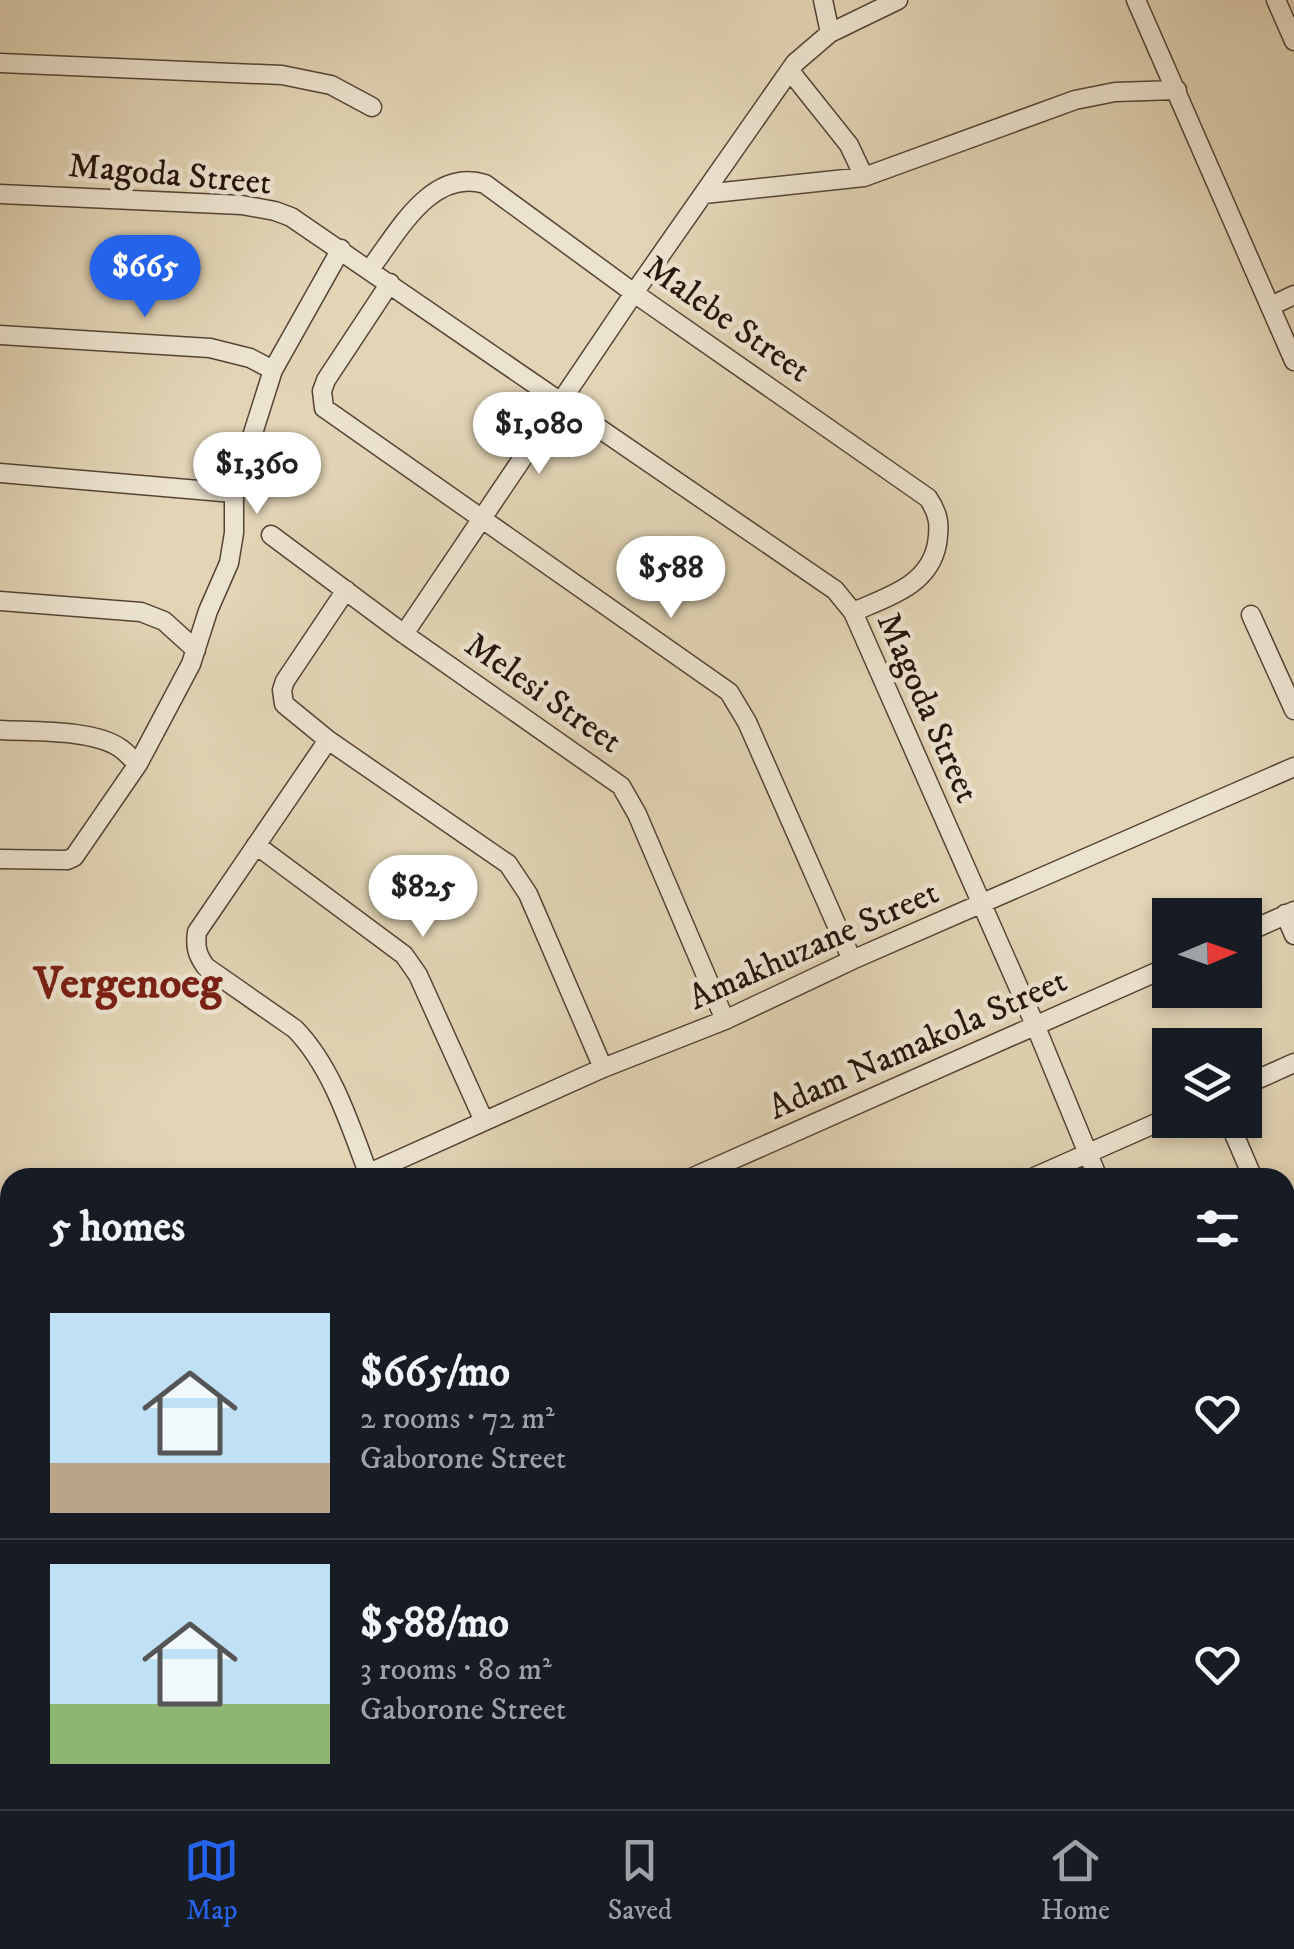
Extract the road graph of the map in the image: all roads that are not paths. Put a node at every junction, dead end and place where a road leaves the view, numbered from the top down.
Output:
1 (823, 0) edge
2 (898, 0) edge
3 (1136, 0) edge
4 (1276, 0) edge
5 (830, 33) junction
6 (1294, 41) edge
7 (0, 63) edge
8 (790, 71) junction
9 (1177, 90) junction
10 (372, 106) dead end
11 (864, 177) junction
12 (0, 194) edge
13 (704, 194) junction
14 (341, 250) junction
15 (370, 270) junction
16 (390, 283) junction
17 (634, 293) junction
18 (1294, 295) edge
19 (1271, 306) junction
20 (0, 334) edge
21 (1294, 360) edge
22 (274, 370) junction
23 (561, 401) junction
24 (0, 473) edge
25 (234, 493) junction
26 (481, 520) junction
27 (271, 535) dead end
28 (346, 590) junction
29 (0, 601) edge
30 (853, 612) junction
31 (1251, 615) dead end
32 (404, 634) junction
33 (196, 650) junction
34 (1294, 710) edge
35 (0, 730) edge
36 (328, 740) junction
37 (138, 764) junction
38 (1294, 767) edge
39 (256, 845) junction
40 (0, 858) edge
41 (980, 905) junction
42 (1290, 912) edge
43 (1262, 924) edge
44 (1294, 934) edge
45 (852, 960) junction
46 (1152, 974) edge
47 (725, 1020) junction
48 (1036, 1027) junction
49 (1294, 1063) edge
50 (604, 1068) junction
51 (1262, 1077) edge
52 (484, 1121) junction
53 (1152, 1125) edge
54 (1235, 1138) edge
55 (1087, 1153) junction
56 (363, 1168) edge
57 (383, 1168) edge
58 (714, 1168) edge
59 (1054, 1168) edge
60 (1094, 1168) edge
61 (1248, 1168) edge

1 - 5 street
2 - 5 street
3 - 9 street
4 - 6 street
5 - 8 street
7 - 10 street
8 - 11 street
8 - 13 street
9 - 11 street
9 - 19 street
11 - 13 street
12 - 14 street, Magoda Street
13 - 17 street
14 - 15 street, Magoda Street
14 - 22 street
15 - 16 street, Magoda Street
15 - 17 street, Malebe Street
16 - 23 street, Magoda Street
16 - 26 street
17 - 23 street
17 - 30 street, Malebe Street
18 - 19 street
19 - 21 street
20 - 22 street
22 - 25 street
23 - 26 street
23 - 30 street, Magoda Street
24 - 25 street
25 - 33 street
26 - 32 street
26 - 45 street
27 - 28 street, Melesi Street
28 - 32 street, Melesi Street
28 - 36 street
29 - 33 street
30 - 41 street, Magoda Street
31 - 34 street
32 - 47 street, Melesi Street
33 - 37 street
35 - 37 street
36 - 39 street
36 - 50 street
37 - 40 street
38 - 41 street, Amakhuzane Street
39 - 52 street
39 - 56 street
41 - 45 street, Amakhuzane Street
41 - 48 street, Magoda Street
42 - 43 street
42 - 44 street
45 - 47 street, Amakhuzane Street
46 - 48 street, Adam Namakola Street
47 - 50 street, Amakhuzane Street
48 - 55 street, Magoda Street
48 - 58 street, Adam Namakola Street
49 - 51 street
50 - 52 street, Amakhuzane Street
52 - 57 street, Amakhuzane Street
53 - 55 street
54 - 61 street
55 - 59 street
55 - 60 street, Magoda Street

